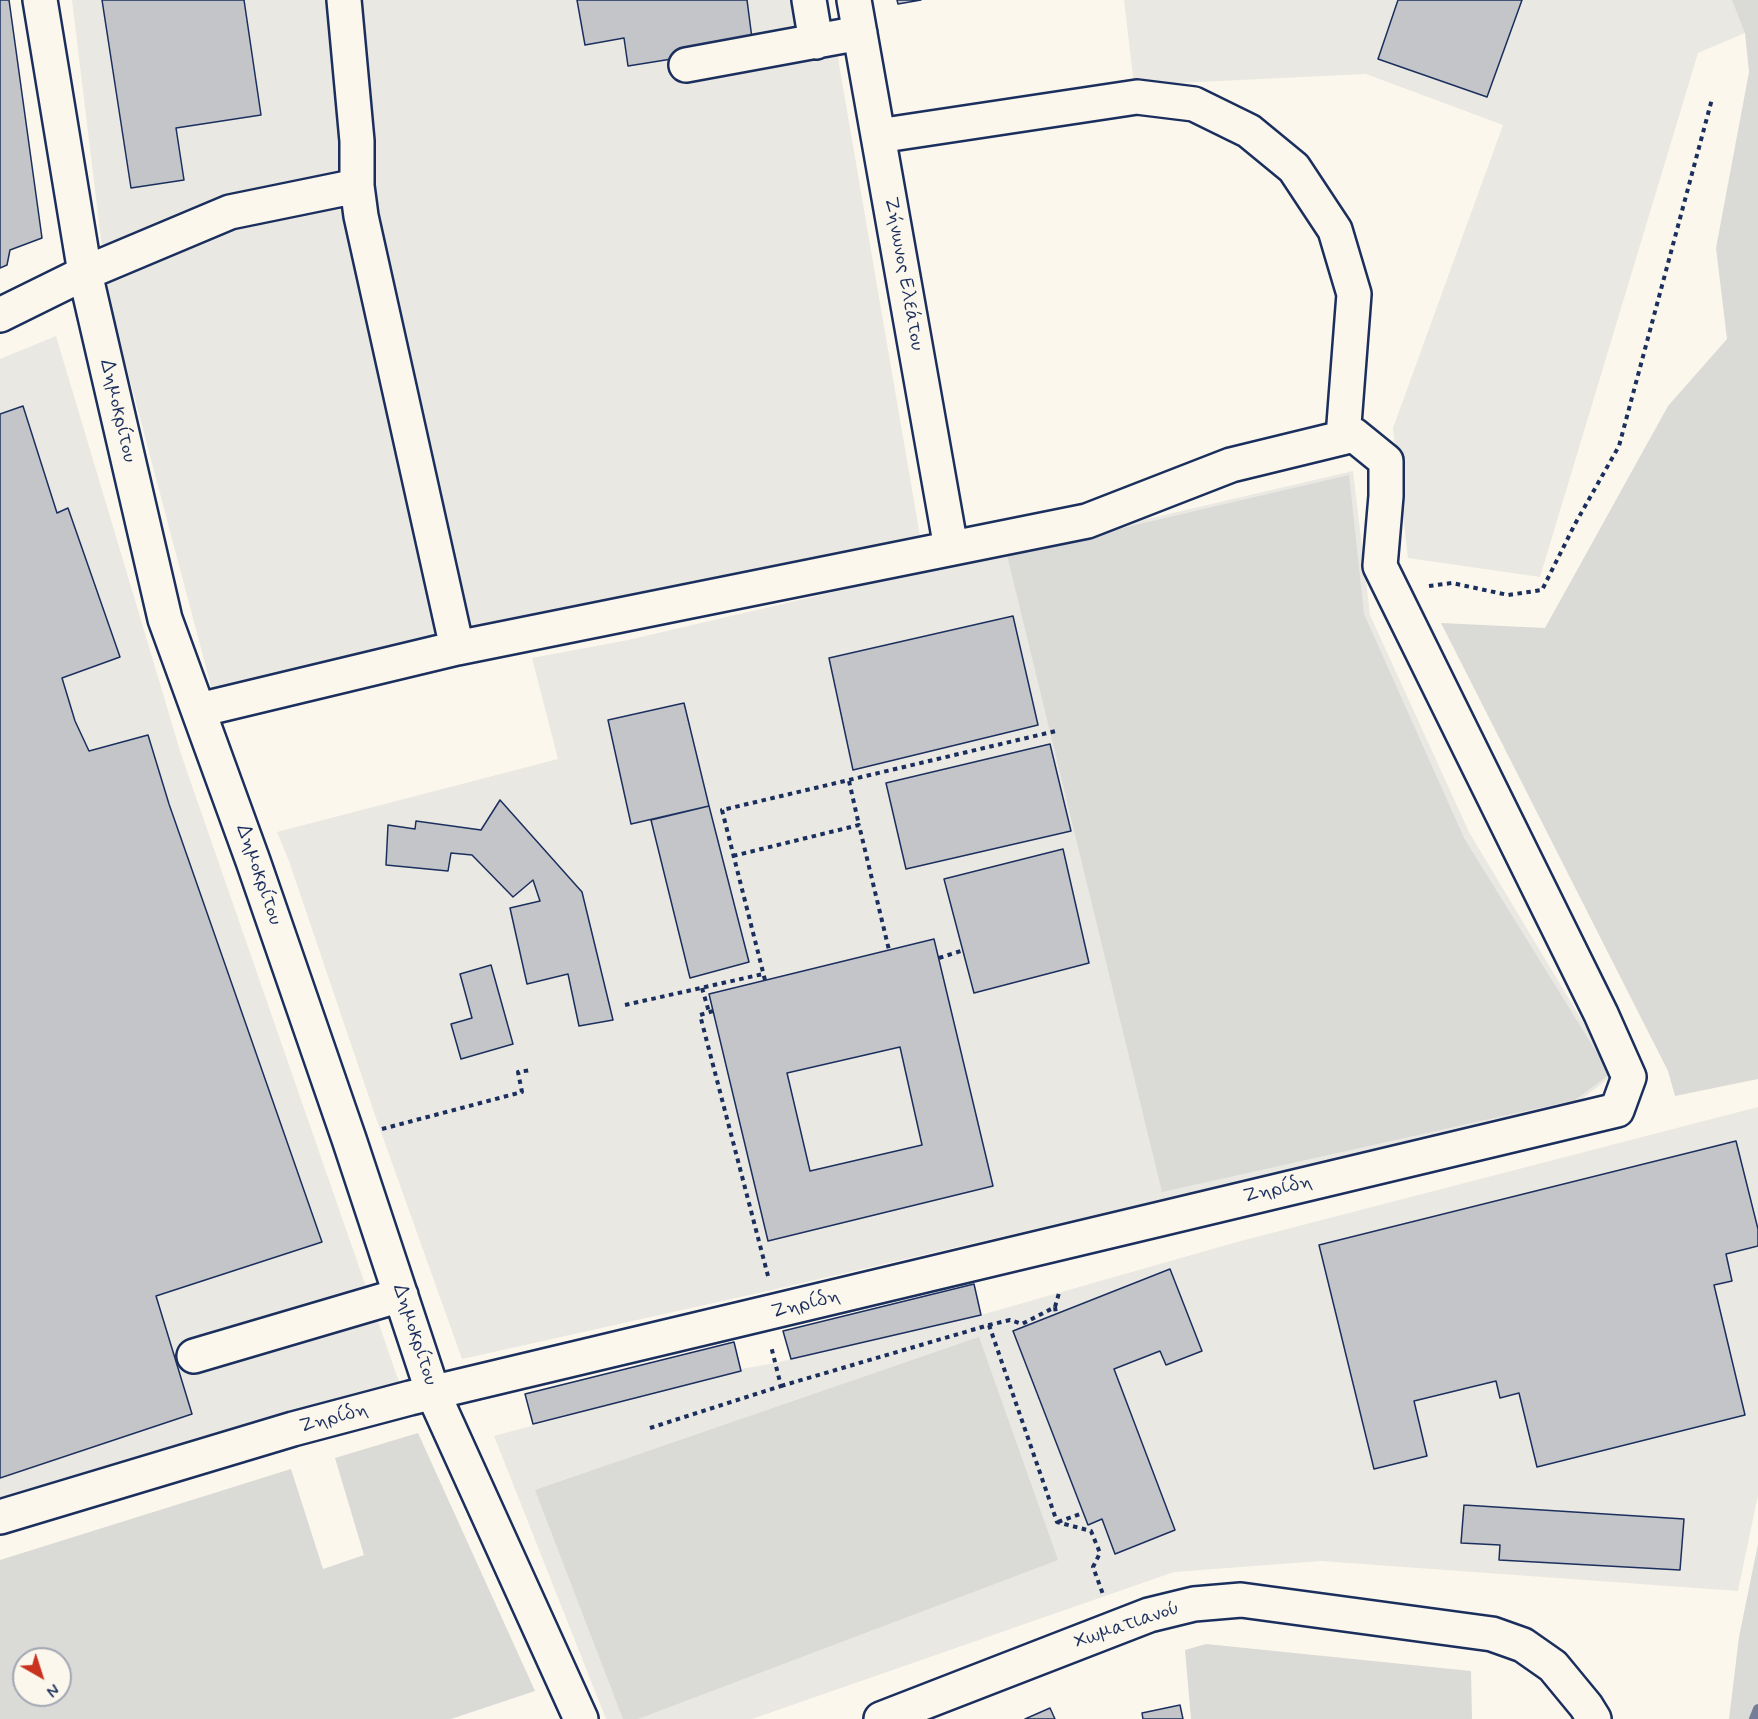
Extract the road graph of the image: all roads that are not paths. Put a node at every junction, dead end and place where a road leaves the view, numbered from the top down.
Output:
1 (40, 0) edge
2 (344, 0) edge
3 (809, 0) edge
4 (854, 0) edge
5 (860, 33) junction
6 (816, 42) junction
7 (687, 66) dead end
8 (879, 136) junction
9 (357, 186) junction
10 (85, 273) junction
11 (0, 315) edge
12 (1343, 437) junction
13 (951, 548) junction
14 (457, 648) junction
15 (199, 710) junction
16 (401, 1295) junction
17 (194, 1356) dead end
18 (433, 1393) junction
19 (0, 1517) edge
20 (924, 1711) edge
21 (581, 1719) edge
22 (881, 1719) edge
23 (1594, 1719) edge

1 - 10 street, Δημοκρίτου
2 - 9 street
3 - 6 street
4 - 5 street, Ζήνωνος Ελεάτου
5 - 6 street
5 - 8 street, Ζήνωνος Ελεάτου
6 - 7 street
8 - 12 street
8 - 13 street, Ζήνωνος Ελεάτου
9 - 10 street
9 - 14 street
10 - 11 street
10 - 15 street, Δημοκρίτου
12 - 13 street
12 - 18 street, Ζηρίδη
13 - 14 street
14 - 15 street
15 - 16 street, Δημοκρίτου
16 - 17 street
16 - 18 street, Δημοκρίτου
18 - 19 street, Ζηρίδη
18 - 21 street, Δημοκρίτου
20 - 22 street, Χωματιανού
20 - 23 street, Χωματιανού

